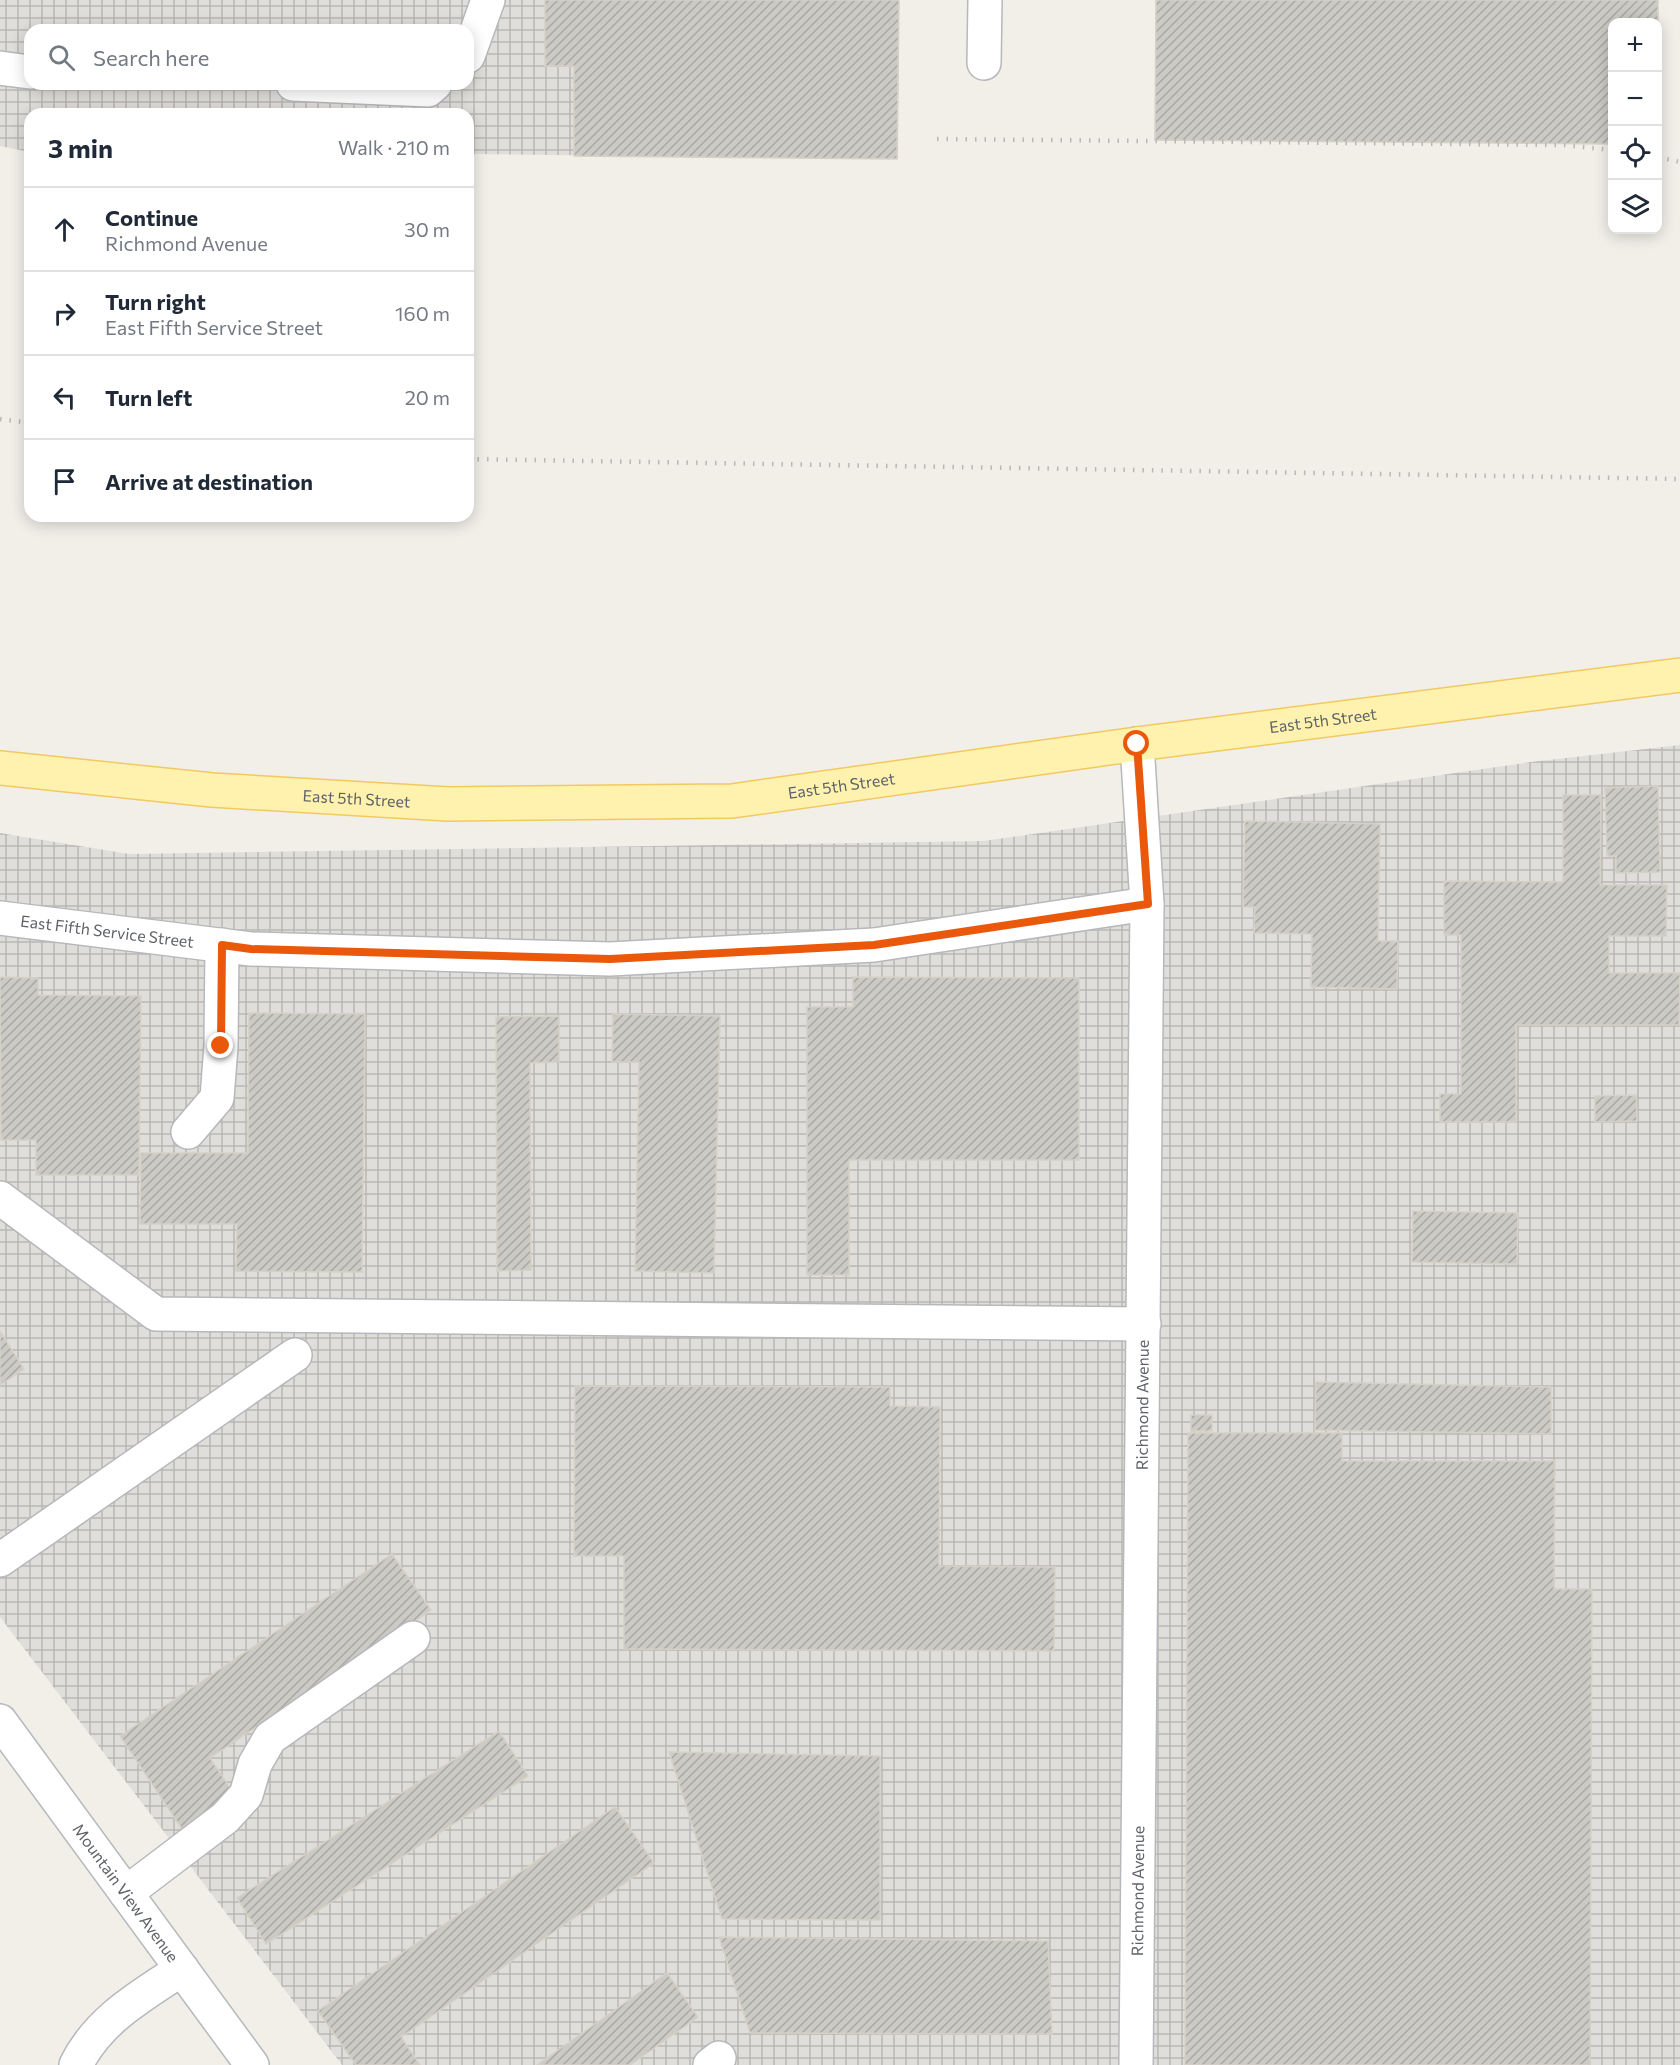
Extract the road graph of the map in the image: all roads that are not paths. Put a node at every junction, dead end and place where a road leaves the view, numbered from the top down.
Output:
1 (488, 0) edge
2 (985, 0) edge
3 (474, 39) edge
4 (984, 63) dead end
5 (0, 68) edge
6 (24, 71) edge
7 (1680, 675) edge
8 (1137, 744) junction
9 (0, 768) edge
10 (1148, 904) junction
11 (0, 918) edge
12 (222, 945) junction
13 (188, 1132) dead end
14 (0, 1198) edge
15 (1144, 1324) junction
16 (295, 1355) dead end
17 (0, 1560) edge
18 (413, 1638) dead end
19 (0, 1721) edge
20 (126, 1893) junction
21 (182, 1970) junction
22 (76, 2065) edge
23 (252, 2065) edge
24 (1136, 2065) edge

1 - 3 street
2 - 4 street
5 - 6 street
7 - 8 main road, East 5th Street
8 - 9 main road, East 5th Street
8 - 10 street, Richmond Avenue
10 - 12 street, East Fifth Service Street
10 - 15 street, Richmond Avenue
11 - 12 street, East Fifth Service Street
12 - 13 street
14 - 15 street
15 - 24 street, Richmond Avenue
16 - 17 street
18 - 20 street
19 - 20 street, Mountain View Avenue
20 - 21 street, Mountain View Avenue
21 - 22 street
21 - 23 street, Mountain View Avenue

